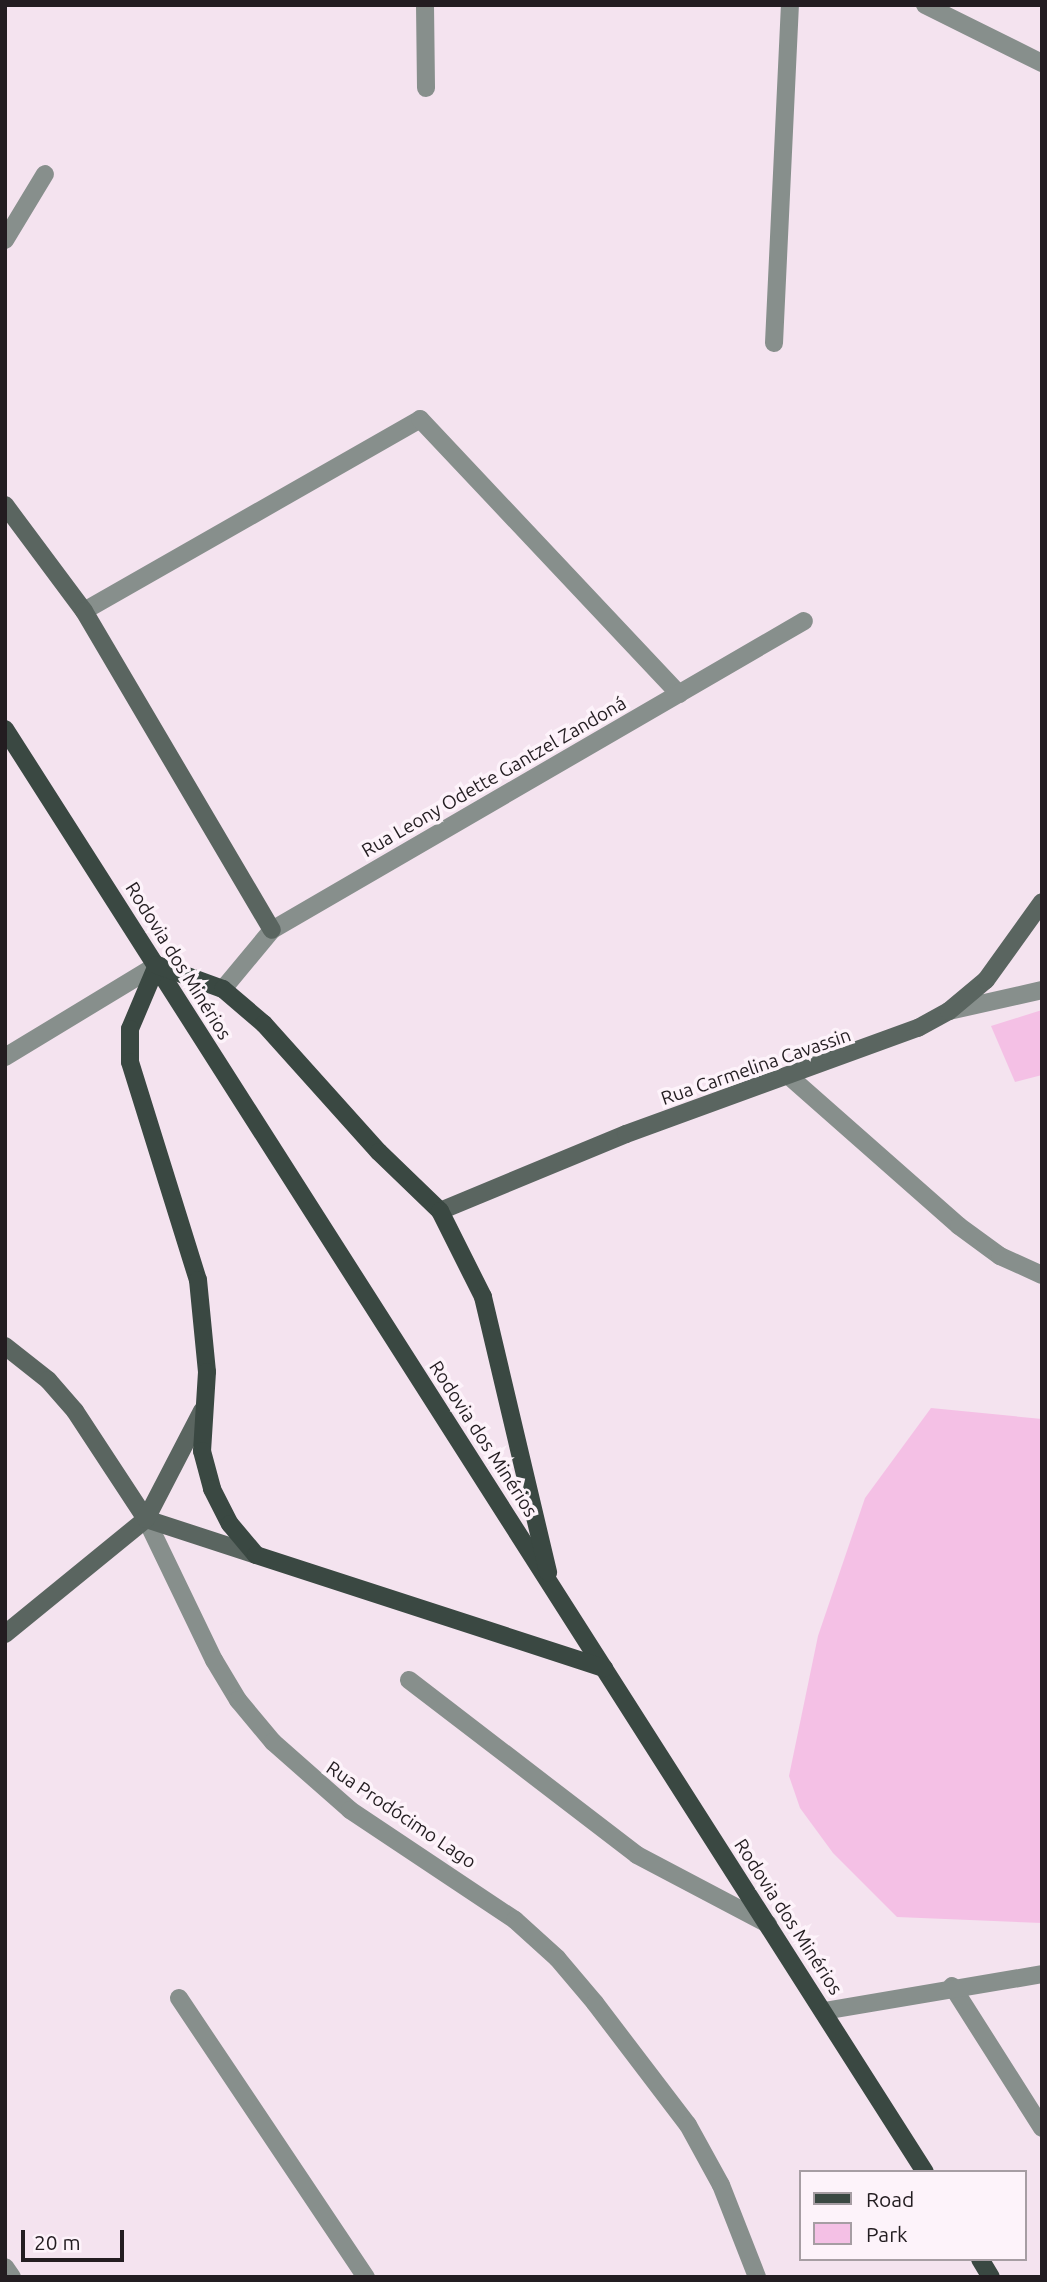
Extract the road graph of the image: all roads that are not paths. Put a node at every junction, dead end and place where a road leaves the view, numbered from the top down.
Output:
1 (425, 5) edge
2 (790, 5) edge
3 (925, 5) edge
4 (1042, 63) edge
5 (426, 88) dead end
6 (45, 174) dead end
7 (7, 230) edge
8 (774, 344) dead end
9 (5, 505) edge
10 (84, 611) junction
11 (804, 621) dead end
12 (679, 694) junction
13 (5, 729) edge
14 (1042, 902) edge
15 (272, 930) junction
16 (157, 965) junction
17 (223, 989) junction
18 (1042, 990) edge
19 (949, 1011) junction
20 (5, 1057) edge
21 (790, 1077) junction
22 (440, 1210) junction
23 (1042, 1275) edge
24 (5, 1346) edge
25 (202, 1411) junction
26 (146, 1519) junction
27 (256, 1555) junction
28 (551, 1586) junction
29 (5, 1634) edge
30 (604, 1668) junction
31 (409, 1680) dead end
32 (768, 1924) junction
33 (1042, 1974) edge
34 (952, 1986) junction
35 (179, 1998) dead end
36 (824, 2011) junction
37 (1042, 2128) edge
38 (924, 2170) edge
39 (982, 2261) edge
40 (5, 2267) edge
41 (12, 2277) edge
42 (366, 2277) edge
43 (757, 2277) edge
44 (992, 2277) edge

1 - 5 street
2 - 8 street
3 - 4 street
6 - 7 street
9 - 10 main road
10 - 12 street
10 - 15 main road
11 - 12 street, Rua Leony Odette Gantzel Zandoná
12 - 15 street, Rua Leony Odette Gantzel Zandoná
13 - 16 main road, Rodovia dos Minérios
14 - 19 main road, Rua Carmelina Cavassin
15 - 17 street, Rua Leony Odette Gantzel Zandoná
16 - 17 main road
16 - 20 street
16 - 25 main road
16 - 28 main road, Rodovia dos Minérios
17 - 22 main road
18 - 19 street
19 - 21 main road, Rua Carmelina Cavassin
21 - 22 main road, Rua Carmelina Cavassin
21 - 23 street
22 - 28 main road
24 - 26 main road, Rua Prodócimo Lago
25 - 26 main road
25 - 27 main road
26 - 27 main road
26 - 29 main road
26 - 43 street, Rua Prodócimo Lago
27 - 30 main road
28 - 30 main road, Rodovia dos Minérios
30 - 32 main road, Rodovia dos Minérios
31 - 32 street
32 - 36 main road, Rodovia dos Minérios
33 - 34 street
34 - 36 street
34 - 37 street
35 - 42 street
36 - 38 main road, Rodovia dos Minérios
39 - 44 main road
40 - 41 street

